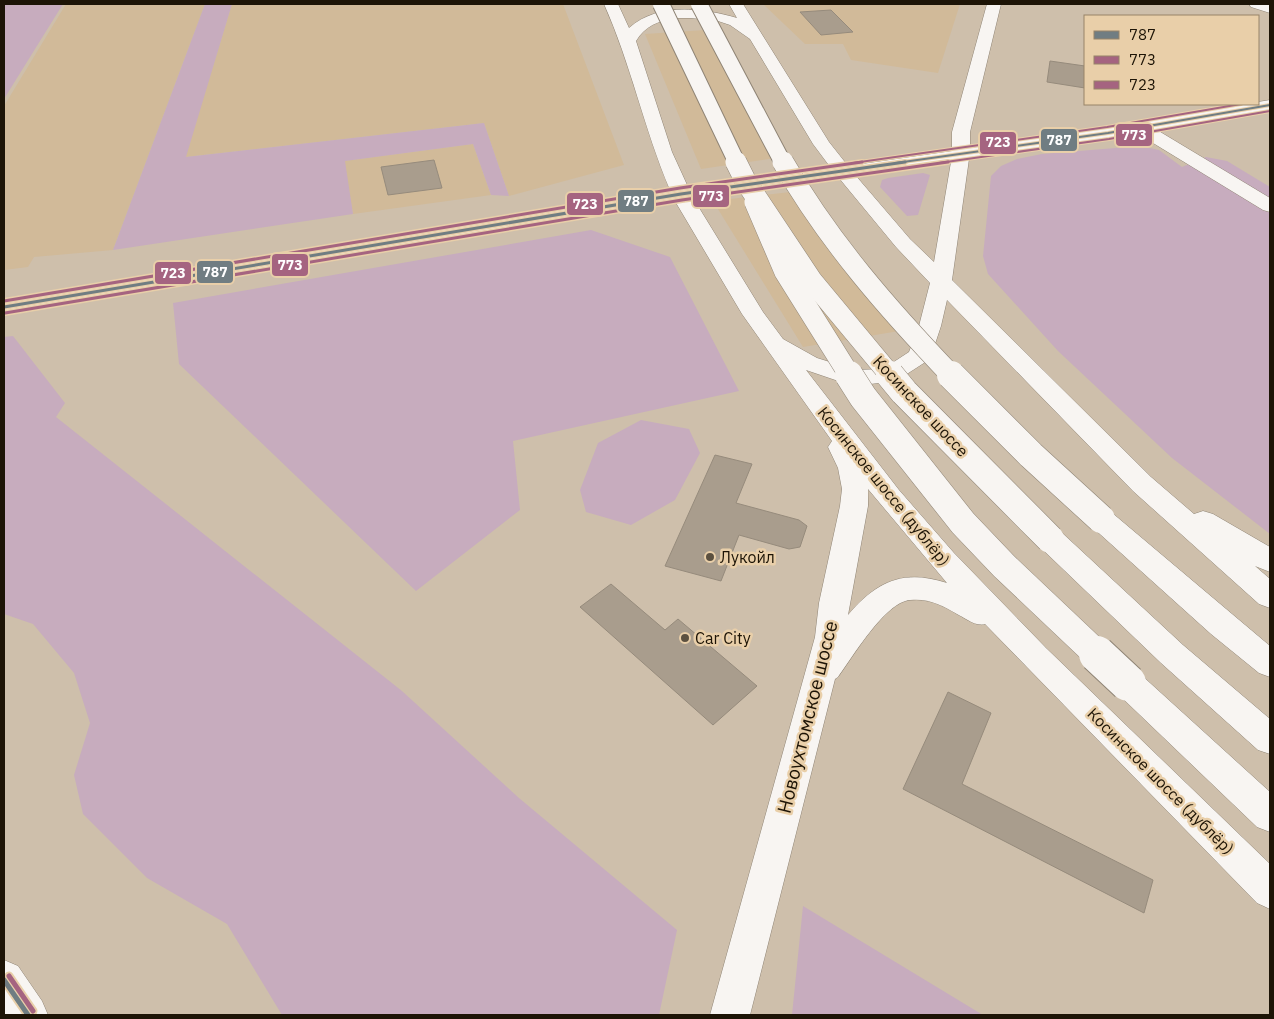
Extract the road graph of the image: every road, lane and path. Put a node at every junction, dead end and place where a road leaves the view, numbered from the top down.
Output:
1 (611, 4) edge
2 (617, 4) edge
3 (661, 4) edge
4 (699, 4) edge
5 (736, 4) edge
6 (994, 4) edge
7 (1256, 4) edge
8 (1270, 9) edge
9 (620, 20) junction
10 (754, 36) junction
11 (628, 41) junction
12 (1270, 105) edge
13 (1141, 128) junction
14 (961, 155) junction
15 (843, 172) junction
16 (746, 182) junction
17 (681, 194) junction
18 (1270, 206) edge
19 (941, 282) junction
20 (4, 307) edge
21 (771, 338) junction
22 (829, 420) junction
23 (1138, 479) junction
24 (1270, 562) edge
25 (1270, 596) edge
26 (1035, 656) junction
27 (1270, 664) edge
28 (821, 678) junction
29 (1270, 739) edge
30 (1270, 815) edge
31 (1270, 890) edge
32 (4, 980) edge
33 (28, 1015) edge
34 (730, 1015) edge

1 - 9 main road, Косинское шоссе (дублёр)
2 - 9 main road
3 - 16 main road, Косинское шоссе, bridge
4 - 27 main road, bridge
5 - 10 main road
6 - 14 main road
7 - 8 main road
9 - 11 main road, Косинское шоссе (дублёр)
10 - 11 main road
10 - 15 main road
11 - 17 main road, Косинское шоссе (дублёр)
12 - 13 main road
13 - 14 main road
13 - 18 main road
14 - 15 main road
14 - 19 main road
15 - 17 main road
15 - 19 main road
16 - 29 main road, Косинское шоссе, bridge
16 - 30 main road, bridge
17 - 20 main road
17 - 21 main road, Косинское шоссе (дублёр)
19 - 21 main road
19 - 23 main road
21 - 22 main road, Косинское шоссе (дублёр)
22 - 26 main road, Косинское шоссе (дублёр)
22 - 28 main road, Новоухтомское шоссе
23 - 24 main road
23 - 25 main road
26 - 28 main road
26 - 31 main road, Косинское шоссе (дублёр)
28 - 34 main road, Новоухтомское шоссе
32 - 33 main road

